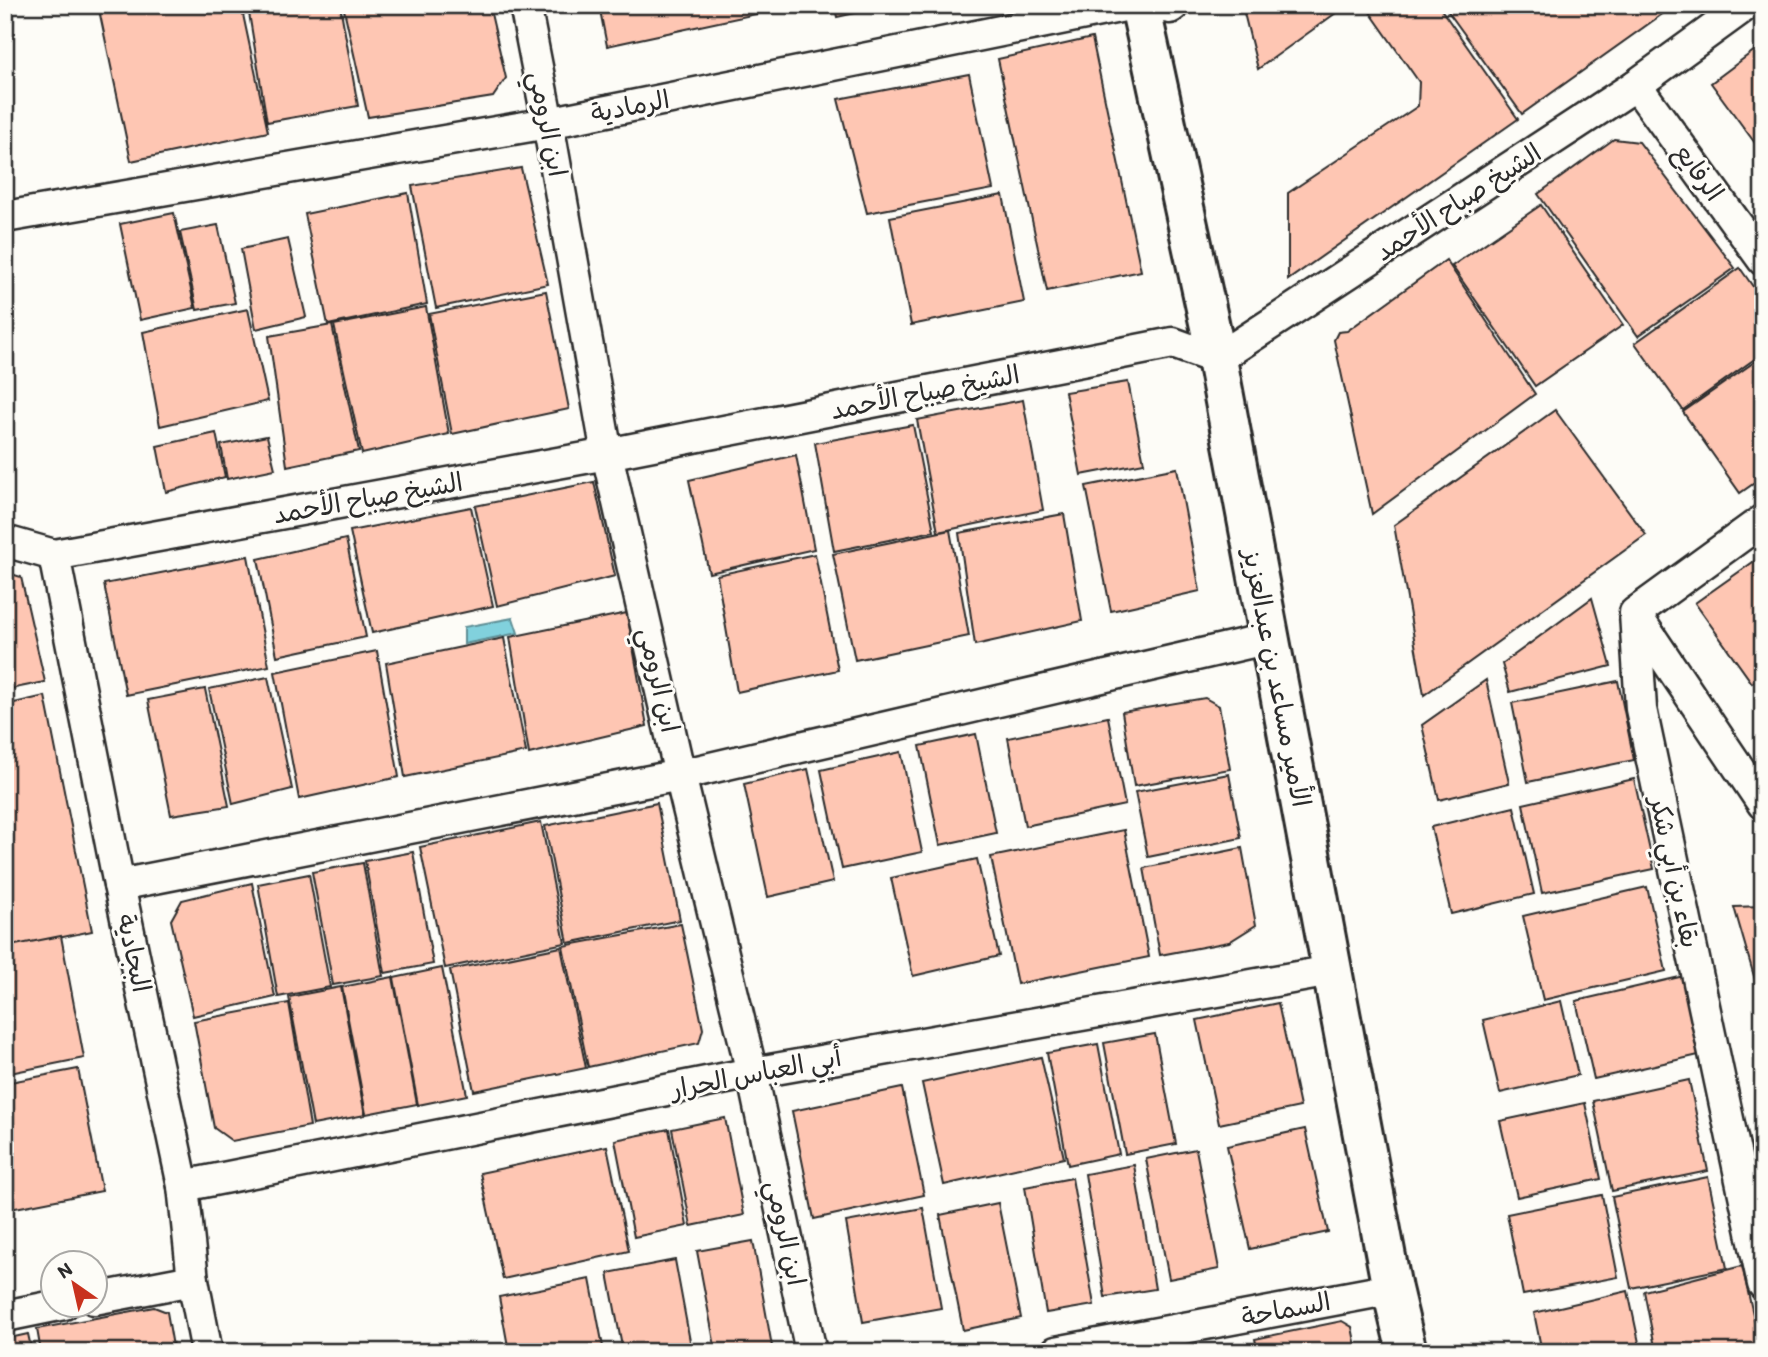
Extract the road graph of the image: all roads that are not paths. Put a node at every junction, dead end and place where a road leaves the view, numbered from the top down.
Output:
1 (525, 5) edge
2 (1129, 5) edge
3 (1140, 5) edge
4 (1152, 5) edge
5 (1174, 5) edge
6 (1746, 5) edge
7 (1636, 85) junction
8 (548, 123) junction
9 (5, 217) edge
10 (1763, 260) edge
11 (1217, 359) junction
12 (607, 454) junction
13 (1763, 520) edge
14 (5, 541) edge
15 (54, 555) junction
16 (1635, 613) junction
17 (1270, 638) junction
18 (680, 775) junction
19 (1763, 804) edge
20 (119, 885) junction
21 (1331, 971) junction
22 (752, 1073) junction
23 (183, 1186) junction
24 (193, 1280) junction
25 (1763, 1284) edge
26 (1392, 1289) junction
27 (108, 1296) edge
28 (38, 1309) edge
29 (5, 1315) edge
30 (207, 1352) edge
31 (811, 1352) edge
32 (1056, 1352) edge
33 (1407, 1352) edge

1 - 8 street, ابن الرومي
2 - 8 street, الرمادية
3 - 11 street, الأمير مساعد بن عبدالعزيز
4 - 5 street
6 - 7 street, الشيخ صباح الأحمد
7 - 10 street, الرفايع
7 - 11 street, الشيخ صباح الأحمد
8 - 9 street, الرمادية
8 - 12 street, ابن الرومي
11 - 12 street, الشيخ صباح الأحمد
11 - 17 street, الأمير مساعد بن عبدالعزيز
12 - 15 street, الشيخ صباح الأحمد
12 - 18 street, ابن الرومي
13 - 16 street
14 - 15 street, الشيخ صباح الأحمد
15 - 20 street, البجادية
16 - 19 street
16 - 25 street, بقاء بن أبي شكر
17 - 18 street
17 - 21 street, الأمير مساعد بن عبدالعزيز
18 - 20 street
18 - 22 street, ابن الرومي
20 - 23 street, البجادية
21 - 22 street, أبي العباس الحرار
21 - 26 street, الأمير مساعد بن عبدالعزيز
22 - 23 street, أبي العباس الحرار
22 - 31 street, ابن الرومي
23 - 24 street, البجادية
24 - 27 street
24 - 30 street, البجادية
26 - 32 street, السماحة
26 - 33 street, الأمير مساعد بن عبدالعزيز
28 - 29 street

